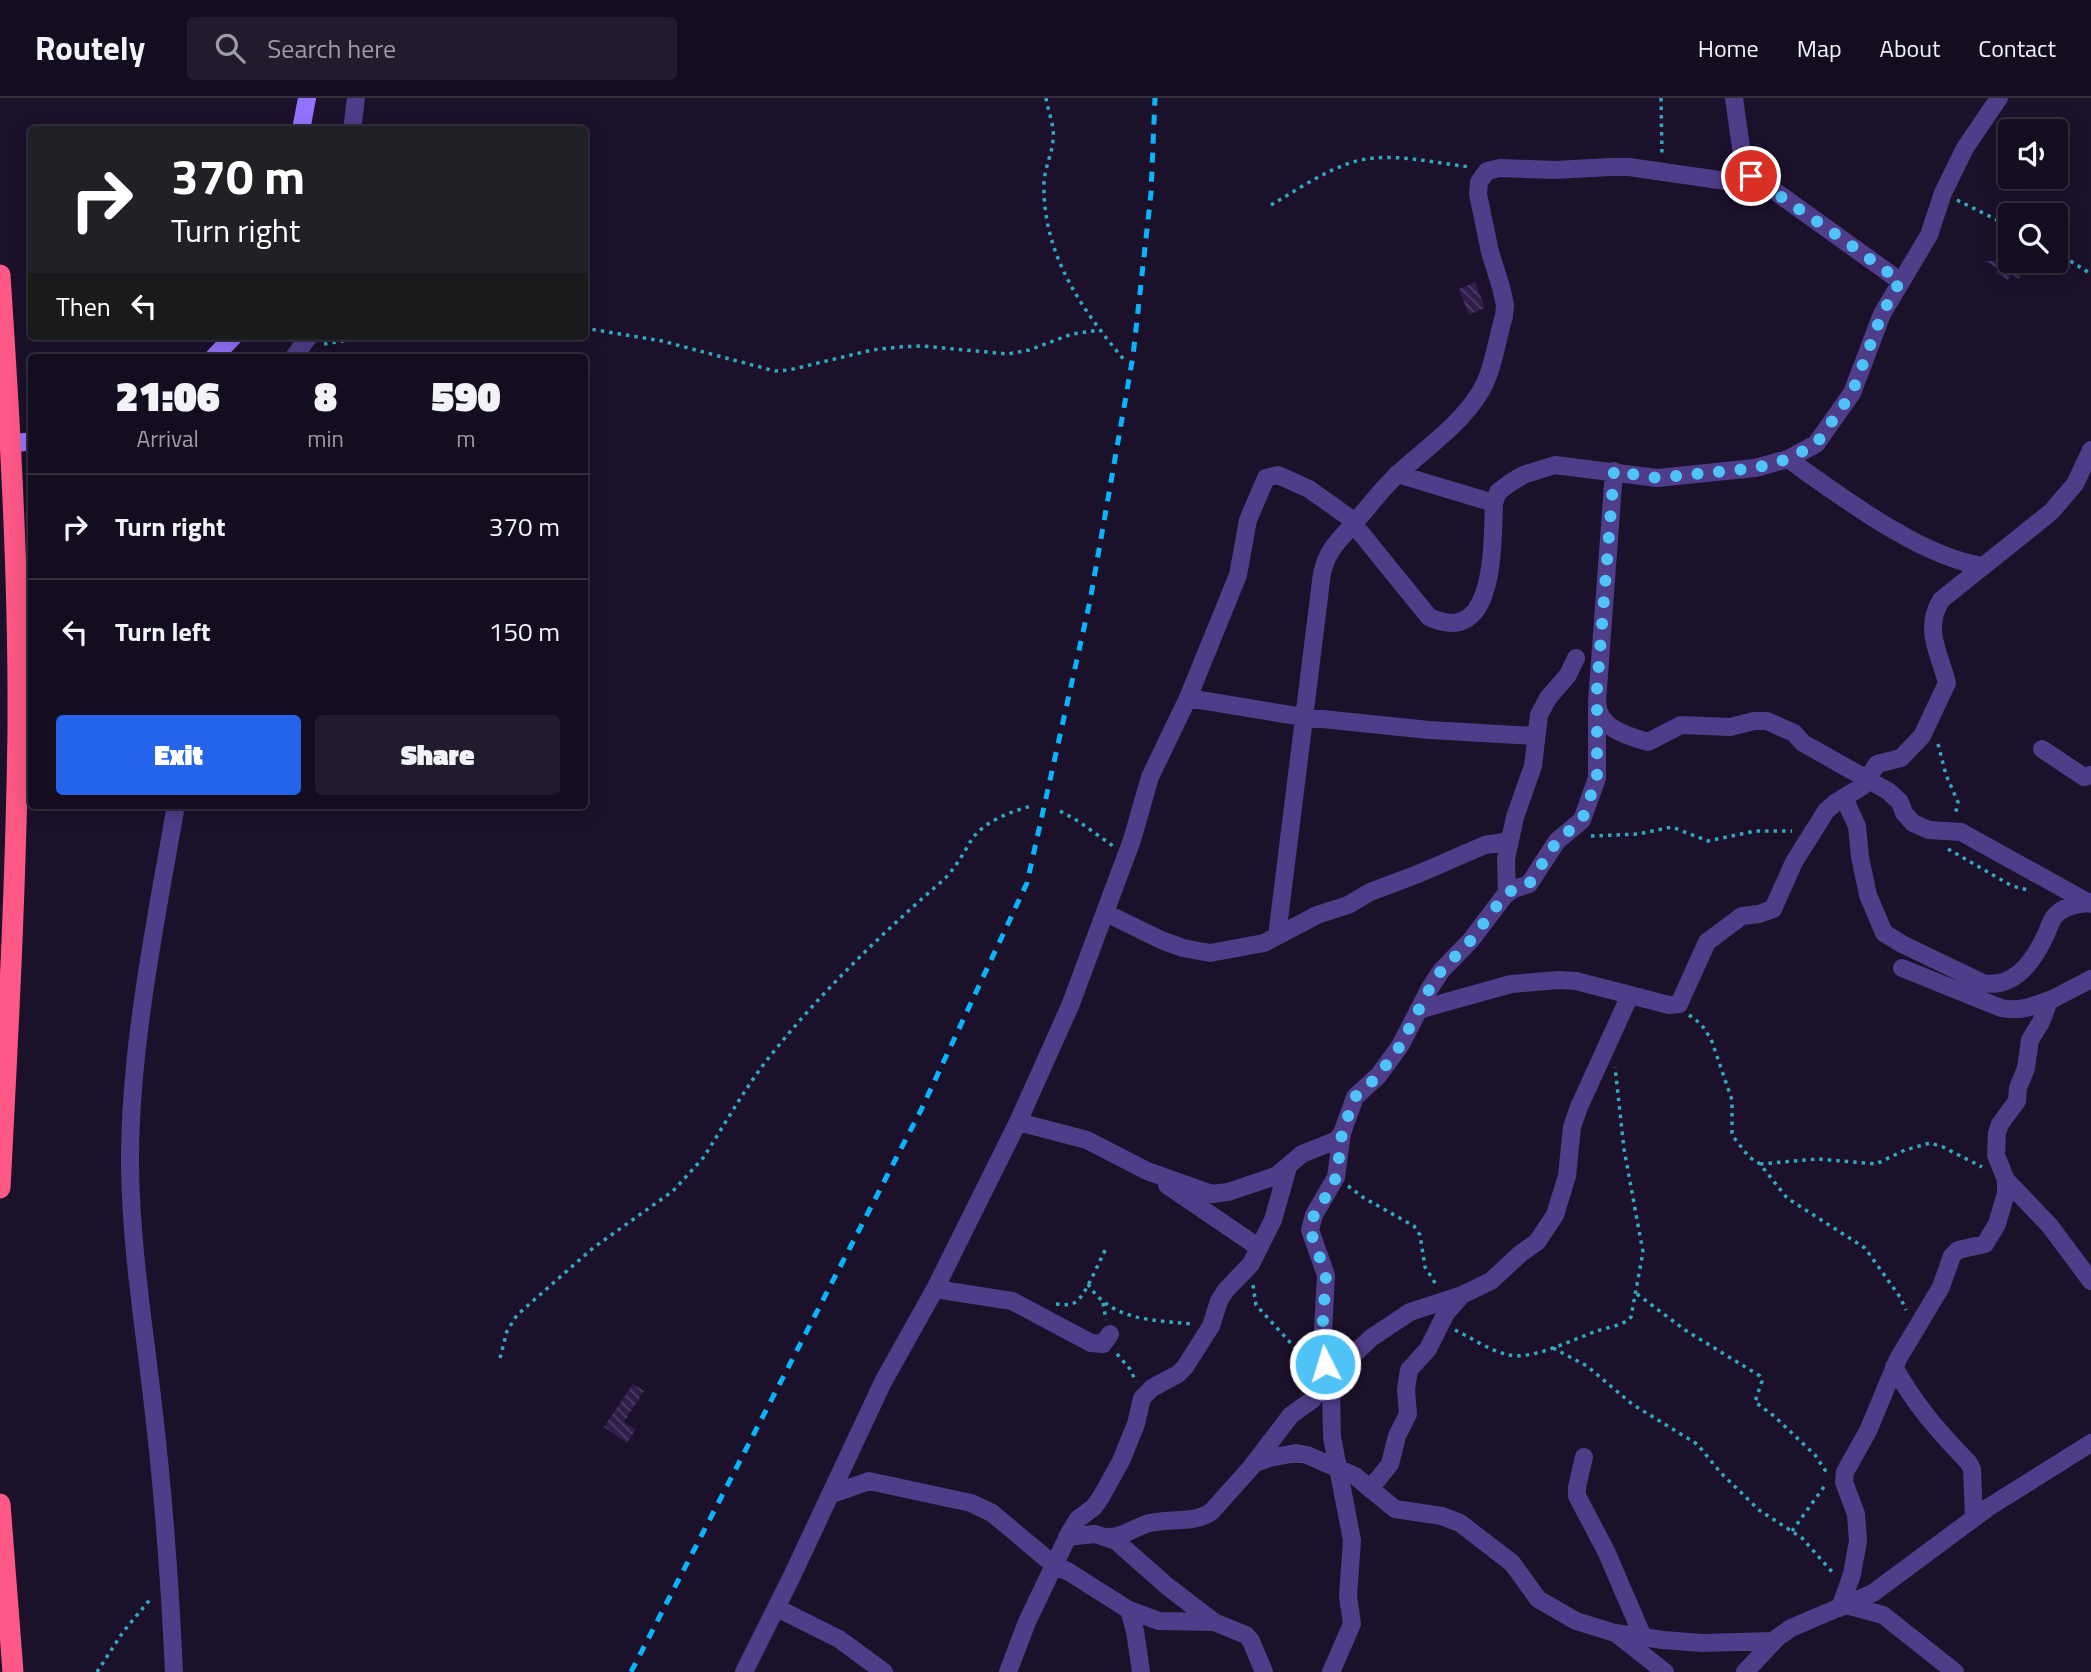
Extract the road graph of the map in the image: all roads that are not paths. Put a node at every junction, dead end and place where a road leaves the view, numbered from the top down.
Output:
1 (307, 98) edge
2 (355, 98) edge
3 (1734, 98) edge
4 (1999, 98) edge
5 (302, 126) edge
6 (352, 126) edge
7 (1751, 176) junction
8 (0, 275) edge
9 (1900, 281) junction
10 (230, 340) edge
11 (217, 354) edge
12 (4, 385) edge
13 (21, 443) edge
14 (2091, 450) edge
15 (1788, 459) junction
16 (1614, 471) junction
17 (2091, 472) edge
18 (1397, 474) junction
19 (2075, 484) junction
20 (1494, 503) junction
21 (1354, 523) junction
22 (1984, 566) junction
23 (1576, 658) dead end
24 (1188, 698) junction
25 (1597, 708) junction
26 (1303, 717) junction
27 (1535, 736) junction
28 (2042, 749) dead end
29 (2091, 775) edge
30 (1867, 778) junction
31 (1844, 798) junction
32 (175, 809) edge
33 (1510, 841) junction
34 (1507, 893) junction
35 (2090, 903) edge
36 (1106, 913) junction
37 (1277, 936) junction
38 (1902, 968) dead end
39 (2091, 979) edge
40 (1630, 995) junction
41 (2052, 999) junction
42 (1418, 1010) junction
43 (1018, 1122) junction
44 (1342, 1133) junction
45 (1288, 1167) junction
46 (1147, 1171) junction
47 (2006, 1180) junction
48 (0, 1188) edge
49 (1254, 1256) junction
50 (2091, 1281) edge
51 (935, 1289) junction
52 (1455, 1297) junction
53 (1110, 1334) dead end
54 (1894, 1367) junction
55 (1328, 1380) junction
56 (2091, 1443) edge
57 (1584, 1457) dead end
58 (1251, 1467) junction
59 (1339, 1470) junction
60 (1370, 1489) junction
61 (832, 1494) junction
62 (0, 1504) edge
63 (1974, 1517) junction
64 (1108, 1536) junction
65 (1067, 1537) junction
66 (1054, 1565) junction
67 (1844, 1600) junction
68 (777, 1608) junction
69 (1129, 1610) junction
70 (1214, 1622) junction
71 (1615, 1633) junction
72 (1643, 1637) junction
73 (1774, 1641) junction
74 (13, 1672) edge
75 (174, 1672) edge
76 (744, 1672) edge
77 (884, 1672) edge
78 (1008, 1672) edge
79 (1141, 1672) edge
80 (1264, 1672) edge
81 (1331, 1672) edge
82 (1665, 1672) edge
83 (1745, 1672) edge
84 (1955, 1672) edge

1 - 5 main road
2 - 6 street
3 - 7 street
4 - 9 street
7 - 9 street
7 - 18 street
8 - 12 highway
9 - 15 street
10 - 11 main road
12 - 13 highway
13 - 48 highway
14 - 19 street
15 - 16 street
15 - 22 street
16 - 20 street
16 - 25 street
17 - 19 street
18 - 20 street
18 - 21 street
19 - 22 street
20 - 21 street
21 - 24 street
21 - 26 street
22 - 30 street
23 - 27 street
24 - 26 street
24 - 36 street
25 - 30 street
25 - 34 street
26 - 27 street
26 - 37 street
27 - 33 street
28 - 29 street
30 - 31 street
30 - 35 street
31 - 35 street
31 - 40 street
32 - 75 street
33 - 34 street
33 - 37 street
34 - 42 street
36 - 37 street
36 - 43 street
38 - 41 street
39 - 41 street
40 - 42 street
40 - 52 street
41 - 47 street
42 - 44 street
43 - 46 street
43 - 51 street
44 - 45 street
44 - 55 street
45 - 46 street
45 - 49 street
46 - 49 street
47 - 50 street
47 - 54 street
49 - 65 street
51 - 53 street
51 - 61 street
52 - 55 street
52 - 60 street
54 - 63 street
54 - 67 street
55 - 58 street
55 - 59 street
56 - 63 street
57 - 72 street
58 - 59 street
58 - 64 street
59 - 60 street
59 - 81 street
60 - 71 street
61 - 66 street
61 - 68 street
62 - 74 highway
63 - 67 street
64 - 65 street
64 - 70 street
65 - 66 street
66 - 69 street
66 - 78 street
67 - 73 street
67 - 84 street
68 - 76 street
68 - 77 street
69 - 70 street
69 - 79 street
70 - 80 street
71 - 72 street
71 - 82 street
72 - 73 street
73 - 83 street

